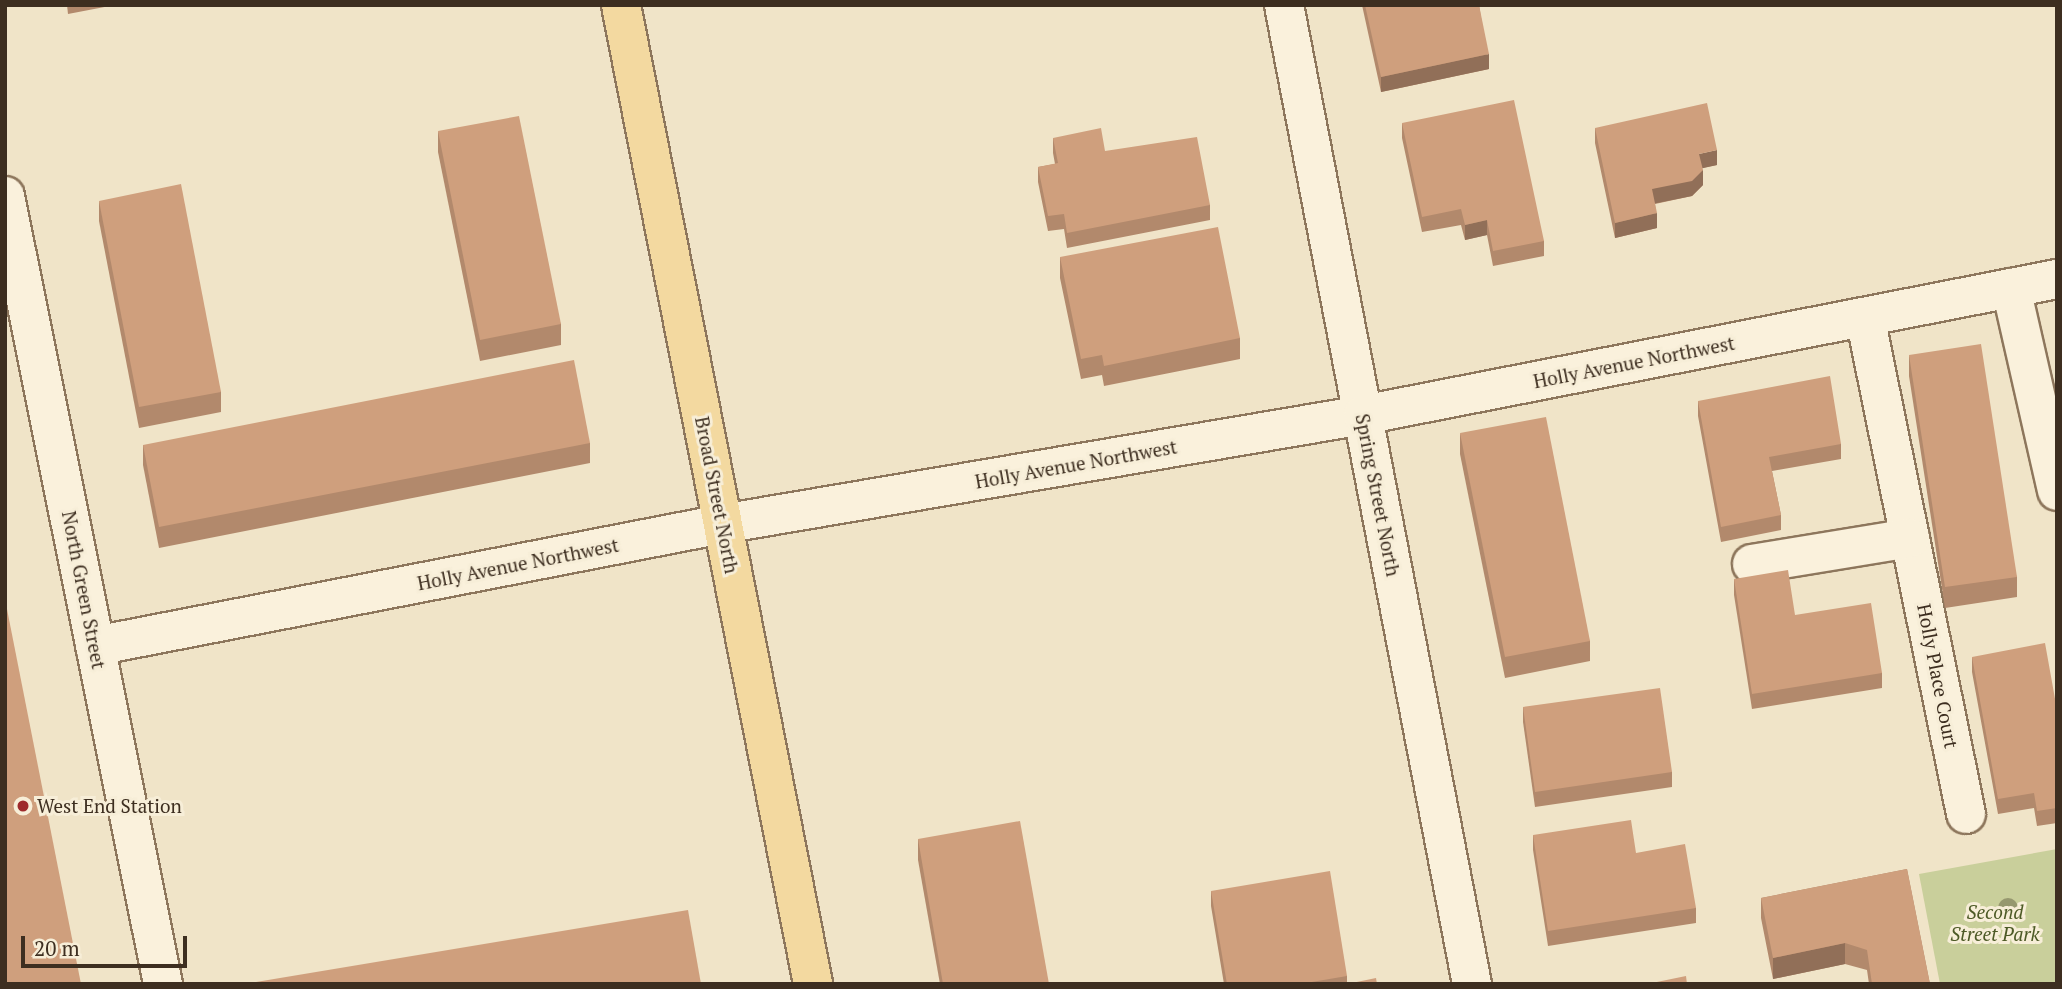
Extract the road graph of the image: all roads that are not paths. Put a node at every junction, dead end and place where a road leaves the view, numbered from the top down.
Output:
1 (621, 5) edge
2 (1284, 5) edge
3 (5, 196) edge
4 (11, 256) edge
5 (2057, 279) edge
6 (2011, 288) junction
7 (1866, 317) junction
8 (1363, 415) junction
9 (2057, 491) edge
10 (722, 524) junction
11 (1910, 538) junction
12 (1752, 564) dead end
13 (95, 646) junction
14 (1966, 814) dead end
15 (163, 984) edge
16 (813, 984) edge
17 (1472, 984) edge

1 - 10 main road, Broad Street North
2 - 8 street, Spring Street North
3 - 4 street, North Green Street
4 - 13 street, North Green Street
5 - 6 street, Holly Avenue Northwest
6 - 7 street, Holly Avenue Northwest
6 - 9 street
7 - 8 street, Holly Avenue Northwest
7 - 11 street, Holly Place Court
8 - 10 street, Holly Avenue Northwest
8 - 17 street, Spring Street North
10 - 13 street, Holly Avenue Northwest
10 - 16 main road, Broad Street North
11 - 12 street
11 - 14 street, Holly Place Court
13 - 15 street, North Green Street

